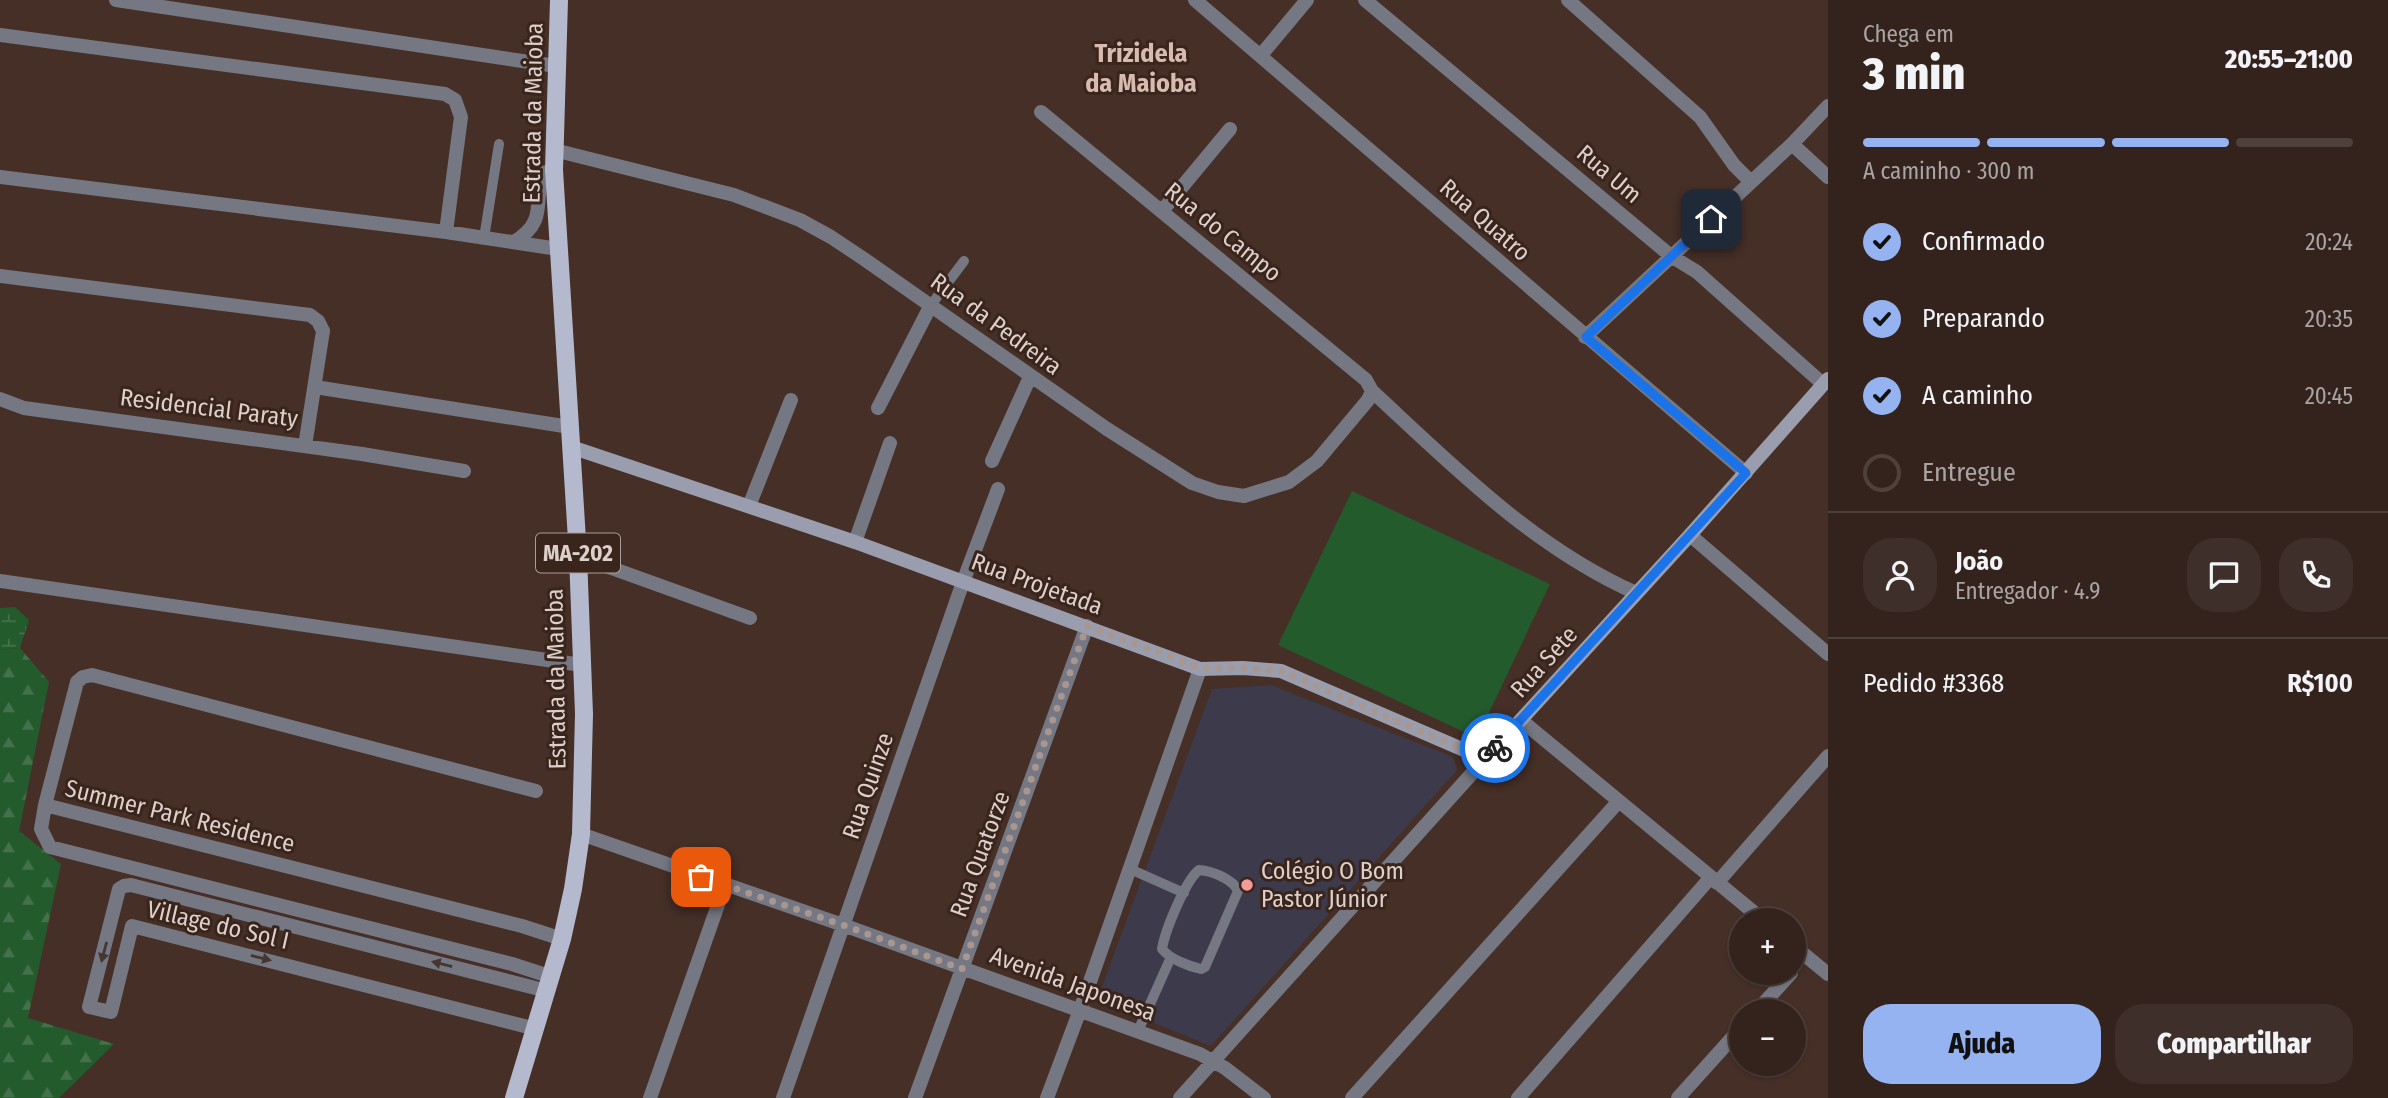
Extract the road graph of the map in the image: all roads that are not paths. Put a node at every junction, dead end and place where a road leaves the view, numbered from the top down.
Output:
1 (116, 0) edge
2 (559, 0) edge
3 (1195, 0) edge
4 (1307, 0) edge
5 (1365, 0) edge
6 (1567, 0) edge
7 (0, 35) edge
8 (1261, 55) junction
9 (556, 66) junction
10 (1828, 106) edge
11 (1041, 112) dead end
12 (1230, 128) dead end
13 (499, 144) dead end
14 (1792, 144) junction
15 (554, 150) junction
16 (554, 170) junction
17 (0, 177) edge
18 (1828, 177) edge
19 (1751, 182) junction
20 (1162, 211) junction
21 (446, 232) junction
22 (484, 238) junction
23 (514, 242) junction
24 (558, 249) junction
25 (1671, 256) junction
26 (964, 261) dead end
27 (0, 276) edge
28 (931, 305) junction
29 (1586, 337) junction
30 (1030, 377) junction
31 (1826, 382) edge
32 (315, 387) junction
33 (1372, 391) junction
34 (0, 399) edge
35 (791, 400) dead end
36 (878, 408) dead end
37 (570, 428) junction
38 (890, 443) dead end
39 (305, 446) junction
40 (571, 447) junction
41 (992, 461) dead end
42 (464, 471) dead end
43 (1746, 473) junction
44 (999, 489) dead end
45 (750, 506) junction
46 (1690, 534) junction
47 (855, 542) junction
48 (578, 556) junction
49 (0, 581) edge
50 (963, 582) junction
51 (1636, 593) junction
52 (750, 618) dead end
53 (1087, 626) junction
54 (1828, 654) edge
55 (582, 664) junction
56 (1200, 668) junction
57 (1522, 721) junction
58 (1828, 756) edge
59 (1485, 759) junction
60 (536, 791) dead end
61 (1619, 801) junction
62 (45, 806) junction
63 (581, 834) junction
64 (1130, 869) junction
65 (1714, 880) junction
66 (725, 885) junction
67 (1184, 893) junction
68 (1748, 908) edge
69 (112, 920) junction
70 (843, 925) junction
71 (132, 926) junction
72 (562, 939) junction
73 (1806, 956) edge
74 (1171, 957) junction
75 (962, 969) junction
76 (1828, 974) edge
77 (550, 984) junction
78 (1780, 985) edge
79 (1768, 999) edge
80 (1080, 1010) junction
81 (536, 1029) junction
82 (1138, 1031) junction
83 (1729, 1041) edge
84 (1213, 1060) junction
85 (514, 1098) edge
86 (650, 1098) edge
87 (783, 1098) edge
88 (915, 1098) edge
89 (1047, 1098) edge
90 (1180, 1098) edge
91 (1264, 1098) edge
92 (1352, 1098) edge
93 (1518, 1098) edge
94 (1678, 1098) edge

1 - 9 street
2 - 9 main road, Estrada da Maioba / MA-202
3 - 8 street, Rua Quatro
4 - 8 street
5 - 25 street, Rua Um
6 - 19 street
7 - 21 street
8 - 29 street, Rua Quatro
9 - 15 main road, Estrada da Maioba / MA-202
10 - 14 street
11 - 20 street, Rua do Campo
12 - 20 street
13 - 22 lane
14 - 18 street
14 - 19 street
15 - 16 main road, Estrada da Maioba / MA-202
15 - 28 street, Rua da Pedreira
16 - 23 street
16 - 24 main road, Estrada da Maioba / MA-202
17 - 21 street
19 - 25 street
20 - 33 street, Rua do Campo
21 - 22 street
22 - 23 street
23 - 24 street
24 - 37 main road, Estrada da Maioba / MA-202
25 - 29 street
25 - 31 street, Rua Um
26 - 28 lane
27 - 32 street, Residencial Paraty
28 - 30 street, Rua da Pedreira
28 - 36 street
29 - 43 street, Rua Quatro
30 - 33 street, Rua da Pedreira
30 - 41 street
31 - 43 street, Rua Sete
32 - 37 street
32 - 39 street, Residencial Paraty
33 - 51 street, Rua do Campo
34 - 39 street, Residencial Paraty
35 - 45 street
37 - 40 main road, Estrada da Maioba / MA-202
38 - 47 street
39 - 42 street
40 - 45 street, Rua Projetada
40 - 48 main road, Estrada da Maioba / MA-202
43 - 46 street, Rua Sete
44 - 50 street, Rua Quinze
45 - 47 street, Rua Projetada
46 - 51 street, Rua Sete
46 - 54 street
47 - 50 street, Rua Projetada
48 - 52 street
48 - 55 main road, Estrada da Maioba / MA-202
49 - 55 street
50 - 53 street, Rua Projetada
50 - 70 street, Rua Quinze
51 - 57 street, Rua Sete
53 - 56 street, Rua Projetada
53 - 75 street, Rua Quatorze
55 - 63 main road, Estrada da Maioba / MA-202
56 - 59 street, Rua Projetada
56 - 64 street
57 - 59 street, Rua Sete
57 - 61 street
58 - 65 street
59 - 84 street, Rua Sete
60 - 62 street, Summer Park Residence
61 - 65 street
61 - 92 street
62 - 72 street, Summer Park Residence
62 - 77 street
63 - 66 street, Avenida Japonesa
63 - 72 main road, Estrada da Maioba / MA-202
64 - 67 lane
64 - 80 street
65 - 68 street
65 - 93 street
66 - 70 street, Avenida Japonesa
66 - 86 street
67 - 74 lane
67 - 74 lane
69 - 71 street
69 -> 71 street, Village do Sol I
77 -> 69 street, Village do Sol I
70 - 75 street, Avenida Japonesa
70 - 87 street, Rua Quinze
71 -> 81 street, Village do Sol I
72 - 77 main road, Estrada da Maioba / MA-202
73 - 76 street
74 - 82 lane
75 - 80 street, Avenida Japonesa
75 - 88 street, Rua Quatorze
77 - 81 main road, Estrada da Maioba / MA-202
78 - 79 street
80 - 82 street, Avenida Japonesa
80 - 89 street
81 - 85 main road, Estrada da Maioba / MA-202
82 - 84 street, Avenida Japonesa
83 - 94 street
84 - 90 street, Rua Sete
84 - 91 street, Avenida Japonesa

